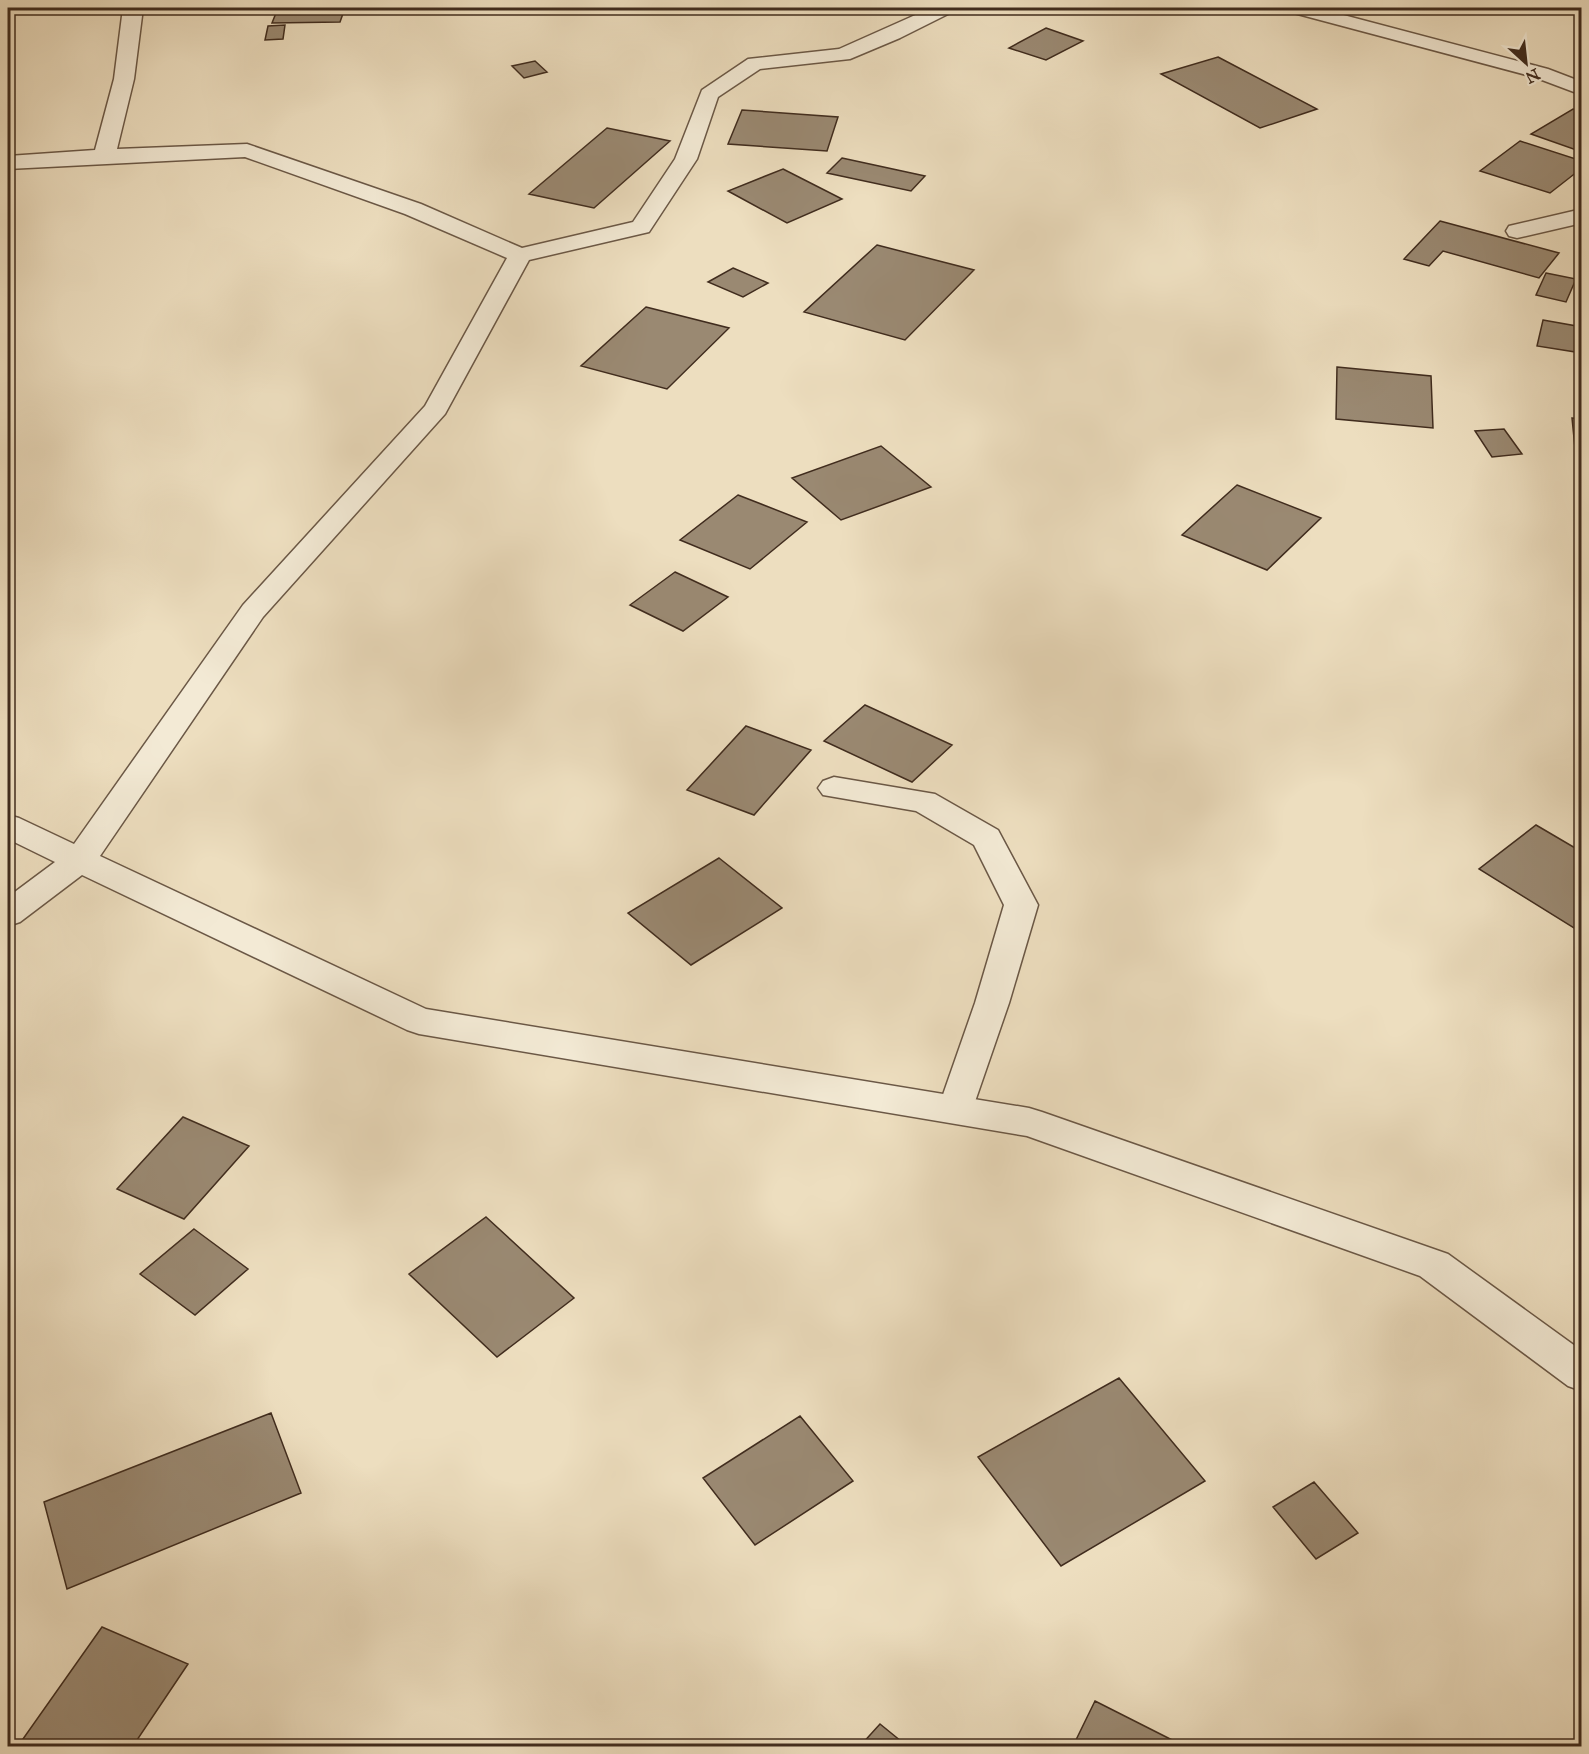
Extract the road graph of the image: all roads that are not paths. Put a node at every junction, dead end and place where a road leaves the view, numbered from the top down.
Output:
1 (133, 8) edge
2 (945, 8) edge
3 (1297, 8) edge
4 (1581, 89) edge
5 (104, 156) junction
6 (8, 163) edge
7 (1581, 216) edge
8 (1516, 231) dead end
9 (520, 255) junction
10 (834, 788) dead end
11 (8, 826) edge
12 (80, 860) junction
13 (8, 914) edge
14 (956, 1109) junction
15 (1581, 1374) edge

1 - 5 street
2 - 9 street
3 - 4 street
5 - 6 street
5 - 9 street
7 - 8 street
9 - 12 street
10 - 14 street
11 - 12 street
12 - 13 street
12 - 14 street
14 - 15 street

